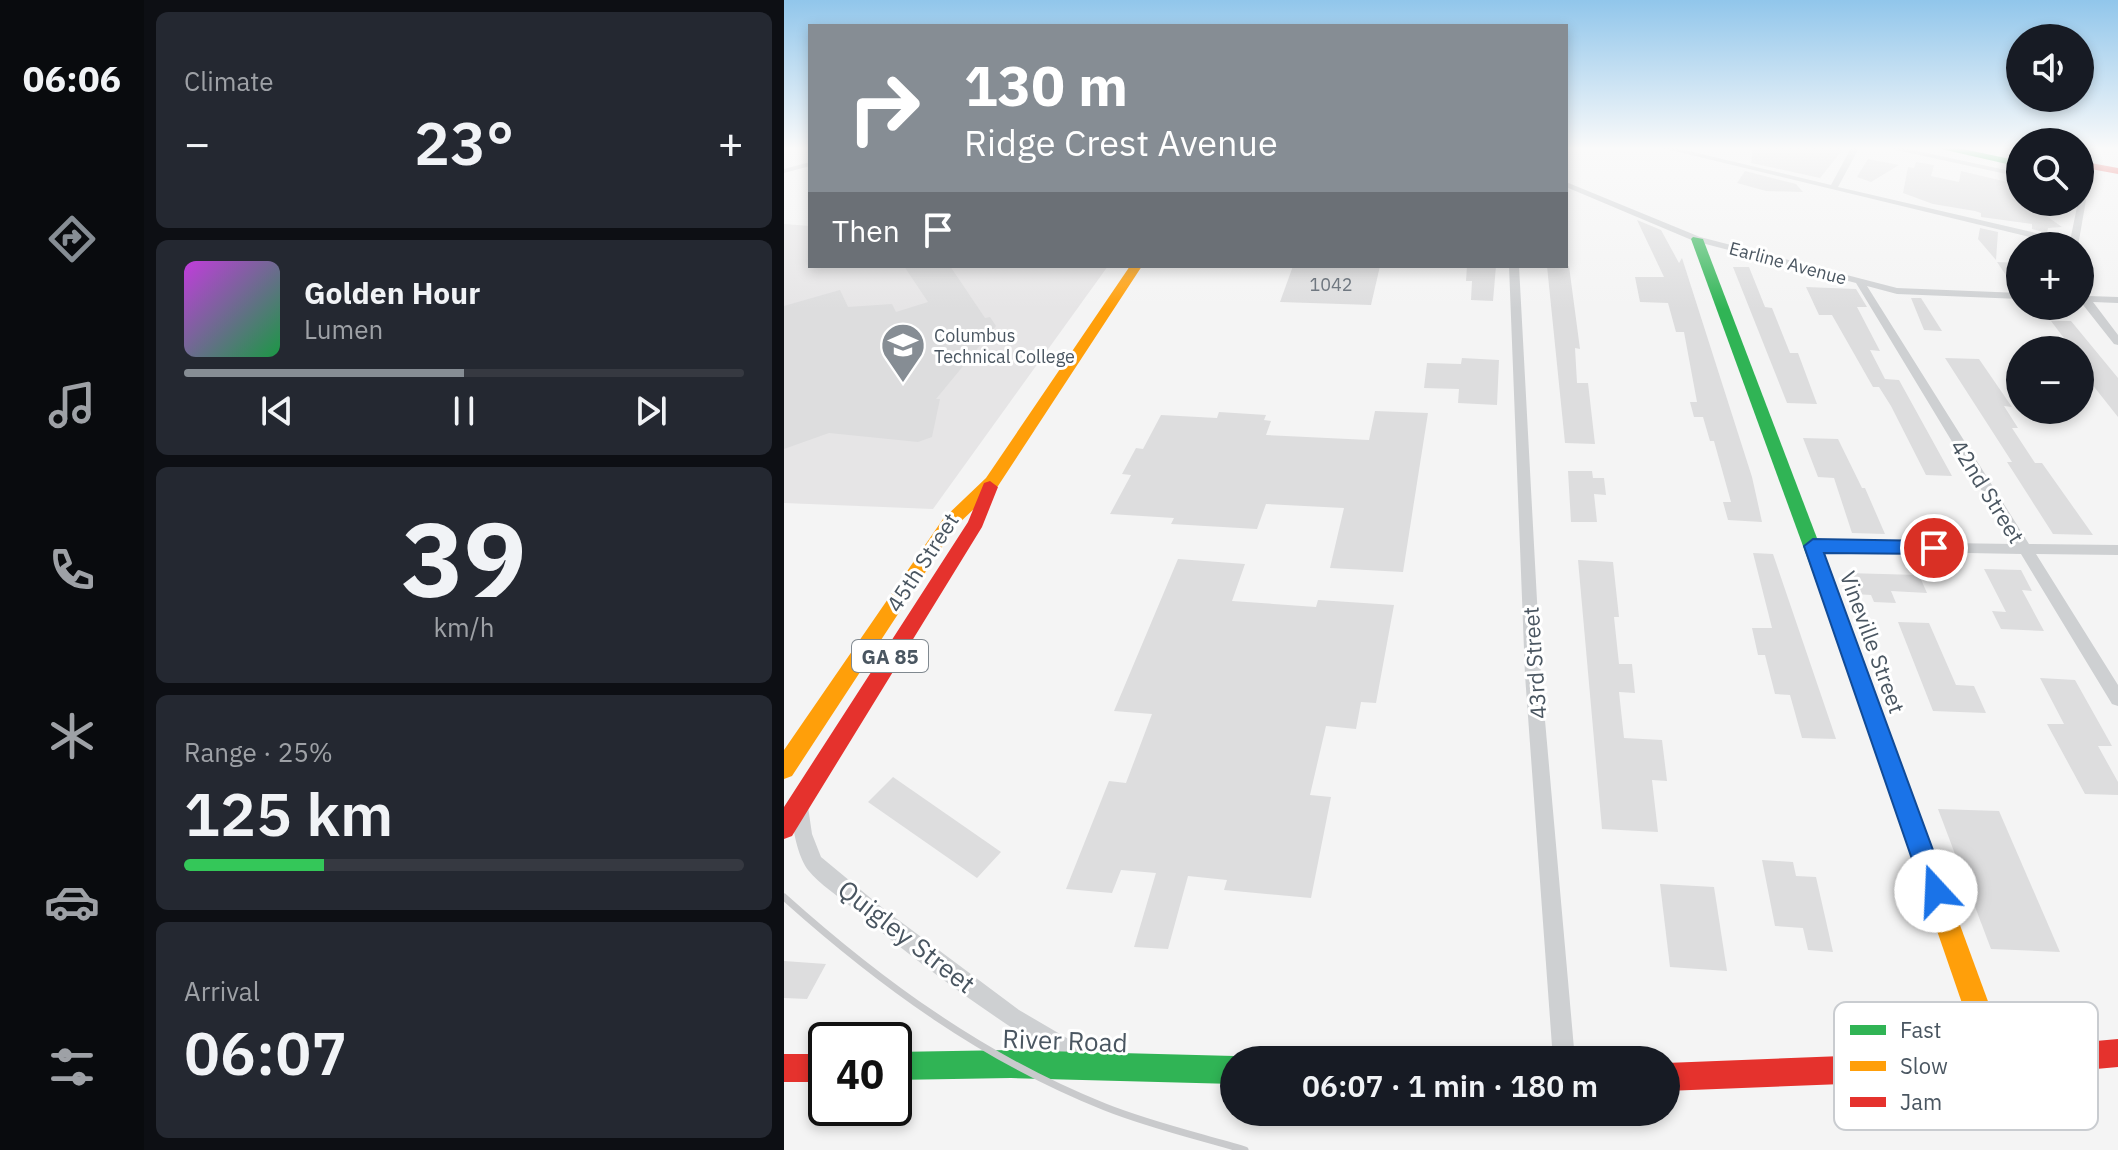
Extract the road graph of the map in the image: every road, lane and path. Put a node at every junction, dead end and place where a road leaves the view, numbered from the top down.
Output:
1 (1608, 202) edge
2 (1891, 202) edge
3 (2019, 232) edge
4 (1697, 239) junction
5 (1135, 268) edge
6 (1514, 268) edge
7 (1859, 281) junction
8 (2006, 296) edge
9 (2094, 299) edge
10 (2118, 300) edge
11 (2094, 313) edge
12 (2118, 342) edge
13 (992, 482) junction
14 (1813, 546) junction
15 (2024, 549) junction
16 (2118, 550) edge
17 (2118, 699) edge
18 (784, 769) edge
19 (801, 801) junction
20 (784, 828) edge
21 (1975, 1002) edge
22 (1563, 1046) edge
23 (2118, 1053) edge
24 (2098, 1055) edge
25 (912, 1066) edge
26 (784, 1068) edge
27 (808, 1068) edge
28 (1095, 1068) junction
29 (1220, 1070) edge
30 (1834, 1070) edge
31 (1680, 1076) edge

1 - 4 street, Earline Avenue
2 - 3 street
4 - 7 street, Earline Avenue
4 - 14 main road, Vineville Street
5 - 13 main road, 45th Street / GA 85
6 - 22 street, 43rd Street
7 - 8 street, Earline Avenue
7 - 15 street, 42nd Street
9 - 10 street
11 - 12 street
13 - 18 main road, 45th Street / GA 85
13 - 19 main road, 45th Street / GA 85
14 - 15 street
14 - 21 main road, Vineville Street
15 - 16 street
15 - 17 street, 42nd Street
19 - 20 main road, 45th Street / GA 85
19 - 28 street, Quigley Street
23 - 24 main road
25 - 28 main road, River Road
26 - 27 main road
28 - 29 main road, River Road
30 - 31 main road

